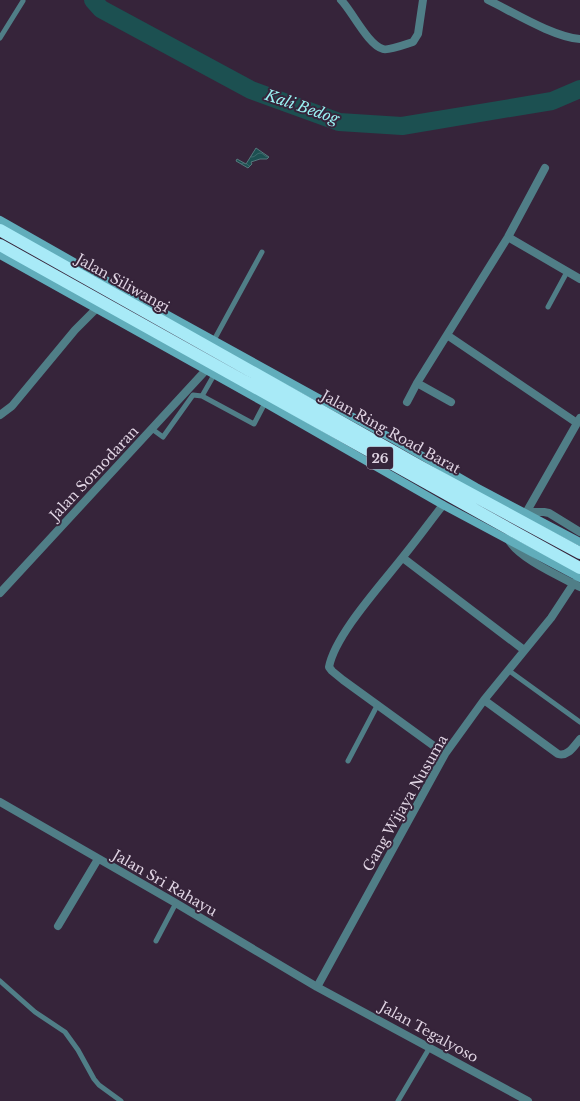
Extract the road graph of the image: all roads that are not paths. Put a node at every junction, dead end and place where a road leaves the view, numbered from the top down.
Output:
1 (341, 0) edge
2 (423, 0) edge
3 (488, 0) edge
4 (23, 1) dead end
5 (0, 38) edge
6 (580, 39) edge
7 (545, 168) dead end
8 (0, 220) edge
9 (0, 230) edge
10 (508, 236) junction
11 (0, 245) edge
12 (262, 252) dead end
13 (0, 255) edge
14 (567, 272) junction
15 (580, 279) edge
16 (548, 307) dead end
17 (96, 310) junction
18 (147, 333) junction
19 (447, 335) junction
20 (214, 340) junction
21 (232, 360) junction
22 (206, 370) junction
23 (227, 372) junction
24 (214, 375) junction
25 (417, 383) junction
26 (202, 396) junction
27 (407, 402) dead end
28 (450, 402) dead end
29 (265, 403) junction
30 (324, 407) junction
31 (0, 415) edge
32 (578, 421) edge
33 (152, 429) junction
34 (443, 505) junction
35 (522, 514) junction
36 (537, 524) junction
37 (580, 532) edge
38 (509, 534) junction
39 (580, 542) edge
40 (580, 553) edge
41 (403, 558) junction
42 (580, 568) edge
43 (578, 583) edge
44 (0, 592) edge
45 (524, 650) junction
46 (508, 670) junction
47 (484, 700) junction
48 (378, 706) junction
49 (580, 722) edge
50 (580, 739) edge
51 (445, 754) junction
52 (348, 761) dead end
53 (0, 802) edge
54 (98, 859) junction
55 (176, 903) junction
56 (58, 926) dead end
57 (156, 941) dead end
58 (0, 981) edge
59 (317, 987) junction
60 (430, 1047) junction
61 (513, 1098) edge
62 (121, 1101) edge
63 (398, 1101) edge
64 (528, 1101) edge

1 - 2 street
3 - 6 street
4 - 5 lane
7 - 10 street
8 - 20 street
9 - 21 highway, Jalan Siliwangi / 26
10 - 14 street
10 - 19 street
11 - 18 highway, Jalan Siliwangi / 26
12 - 20 lane
13 - 17 street
14 - 15 street
14 - 16 lane
17 - 18 street
17 - 31 street
18 - 22 street
18 - 23 highway, Jalan Siliwangi / 26
19 - 25 street
19 - 32 street
20 - 30 street
21 - 23 highway
21 - 30 highway, Jalan Ring Road Barat / 26
22 - 24 street
22 - 33 street, Jalan Somodaran
23 - 38 highway, Jalan Ring Road Barat / 26
24 - 26 lane
24 - 29 street
25 - 27 street
25 - 28 street
26 - 29 lane
26 - 33 lane
29 - 34 street
30 - 35 highway, Jalan Ring Road Barat / 26
32 - 35 street
33 - 44 street, Jalan Somodaran
34 - 38 street
34 - 41 street
35 - 36 highway, Jalan Ring Road Barat / 26
35 - 37 street
36 - 39 street
36 - 40 highway, 26
38 - 42 highway, Jalan Ring Road Barat / 26
38 - 43 street
38 - 43 street
41 - 45 street
41 - 48 street
43 - 45 street, Gang Wijaya Nusuma
45 - 46 street, Gang Wijaya Nusuma
46 - 47 street, Gang Wijaya Nusuma
46 - 49 lane
47 - 50 street
47 - 51 street, Gang Wijaya Nusuma
48 - 51 street
48 - 52 lane
51 - 59 street, Gang Wijaya Nusuma
53 - 54 street, Jalan Sri Rahayu
54 - 55 street, Jalan Sri Rahayu
54 - 56 street
55 - 57 lane
55 - 59 street, Jalan Sri Rahayu
58 - 62 lane
59 - 60 street, Jalan Tegalyoso
60 - 61 street, Jalan Tegalyoso
60 - 63 lane
61 - 64 street, Jalan Tegalyoso

